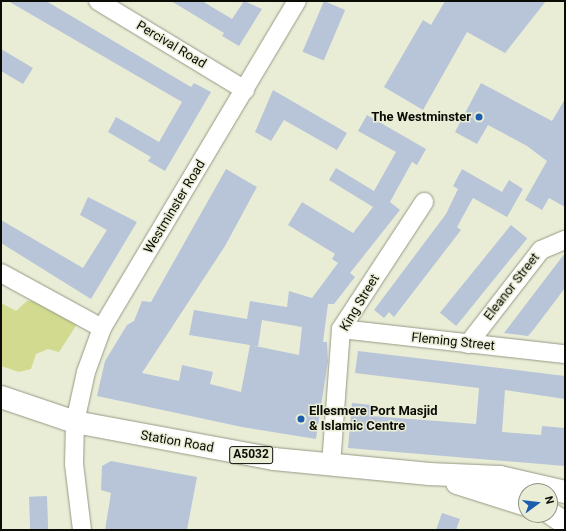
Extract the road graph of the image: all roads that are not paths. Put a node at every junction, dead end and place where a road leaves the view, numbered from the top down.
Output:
1 (98, 1) edge
2 (297, 1) edge
3 (245, 90) junction
4 (424, 202) dead end
5 (565, 240) edge
6 (1, 273) edge
7 (102, 328) junction
8 (341, 329) junction
9 (468, 344) junction
10 (565, 354) edge
11 (1, 396) edge
12 (75, 422) junction
13 (331, 465) junction
14 (429, 474) junction
15 (565, 492) edge
16 (518, 502) edge
17 (82, 530) edge

1 - 3 street, Percival Road
2 - 3 street, Westminster Road
3 - 7 street, Westminster Road
4 - 8 street, King Street
5 - 9 street, Eleanor Street
6 - 7 street
7 - 12 street, Westminster Road
8 - 9 street, Fleming Street
8 - 13 street, King Street
9 - 10 street, Fleming Street
11 - 12 main road, Station Road / A5032
12 - 13 main road, Station Road / A5032
12 - 17 street, Westminster Road
13 - 14 main road, Station Road / A5032
14 - 15 main road, Station Road / A5032
14 - 16 main road, Station Road / A5032

